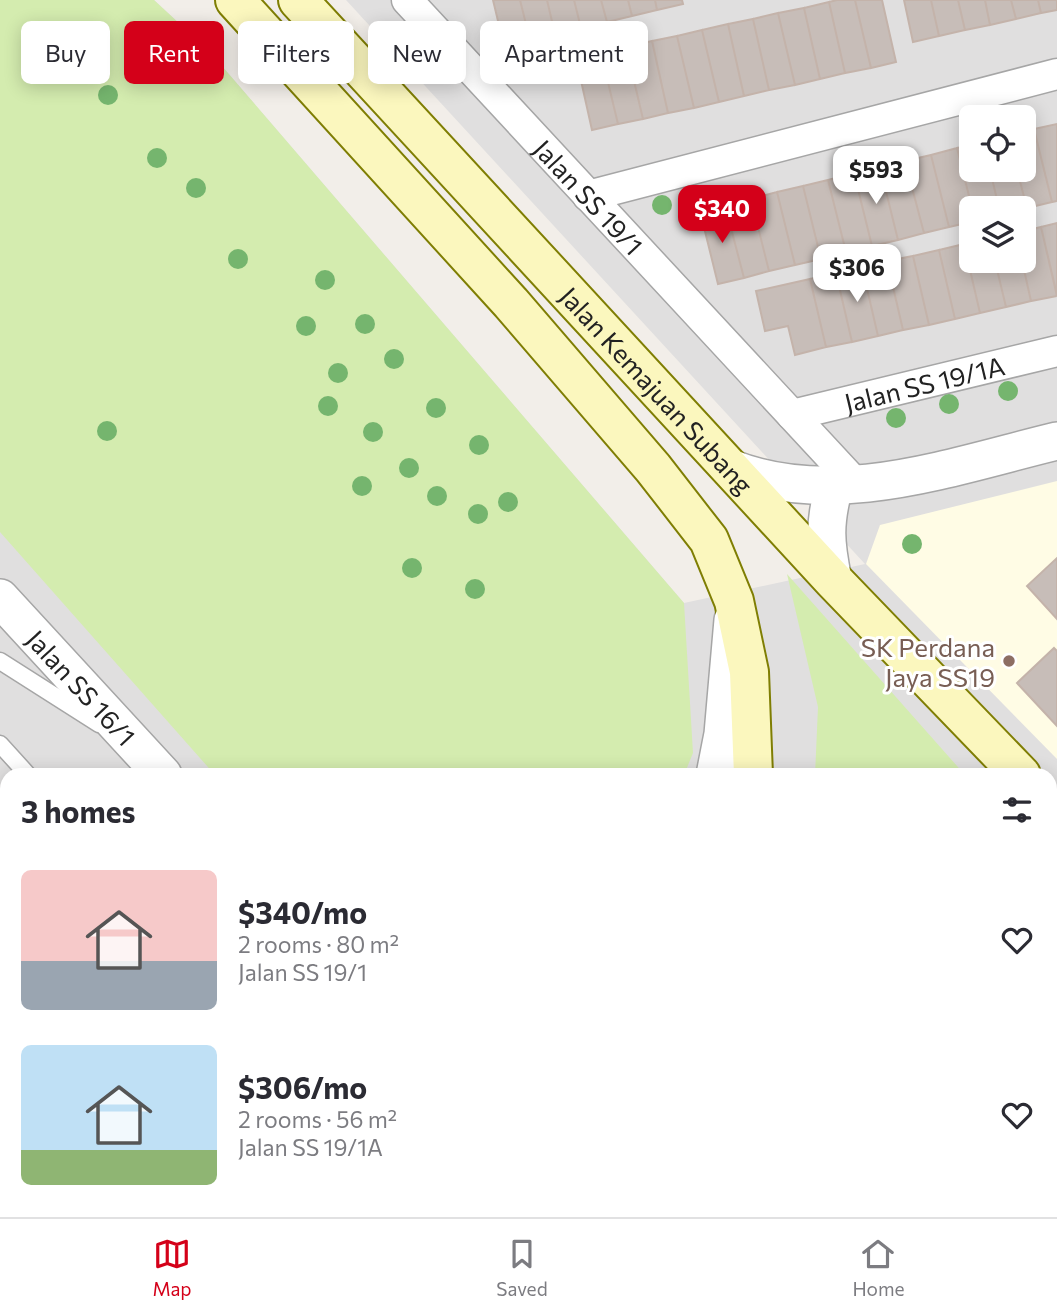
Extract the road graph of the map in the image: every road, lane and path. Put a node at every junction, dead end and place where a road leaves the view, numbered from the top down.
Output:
1 (234, 0) edge
2 (298, 0) edge
3 (407, 0) edge
4 (1057, 74) edge
5 (588, 196) junction
6 (1057, 351) edge
7 (792, 415) junction
8 (1057, 441) edge
9 (730, 468) junction
10 (845, 485) junction
11 (833, 580) junction
12 (0, 598) edge
13 (734, 601) junction
14 (0, 662) edge
15 (0, 744) edge
16 (151, 762) edge
17 (22, 768) edge
18 (716, 768) edge
19 (753, 768) edge
20 (1014, 768) edge

1 - 13 main road, Jalan Kemajuan Subang
2 - 9 main road, Jalan Kemajuan Subang
3 - 5 street, Jalan SS 19/1
4 - 5 street
5 - 7 street, Jalan SS 19/1
6 - 7 street, Jalan SS 19/1A
7 - 10 street, Jalan SS 19/1
8 - 10 street
9 - 10 street
9 - 11 main road, Jalan Kemajuan Subang
10 - 11 street
11 - 20 main road, Jalan Kemajuan Subang
12 - 16 street, Jalan SS 16/1
13 - 18 street
13 - 19 main road, Jalan Kemajuan Subang
14 - 16 lane
15 - 17 lane

